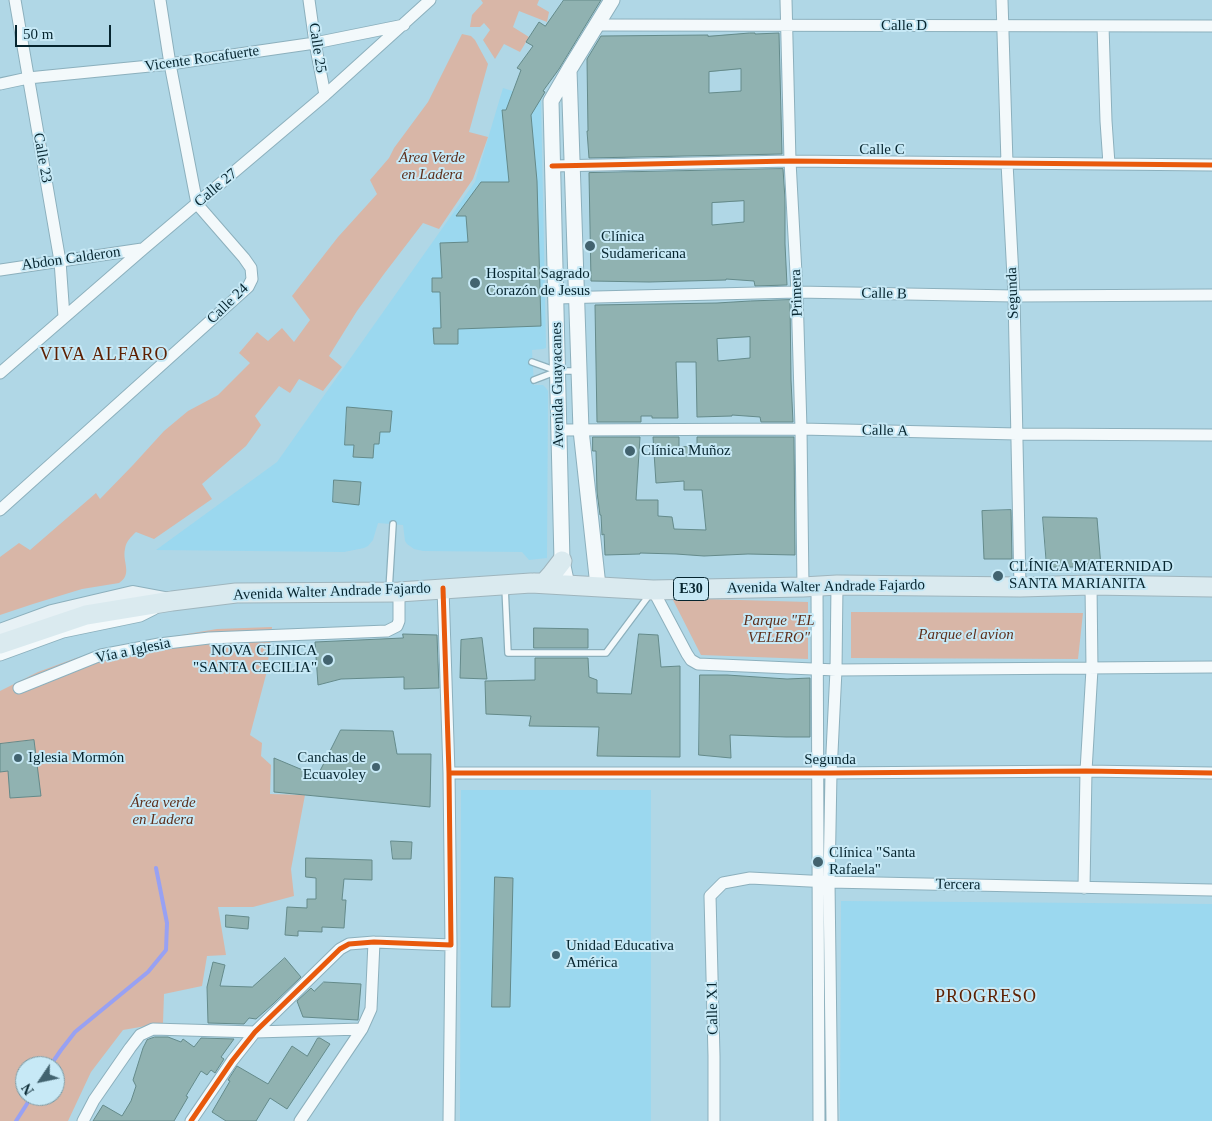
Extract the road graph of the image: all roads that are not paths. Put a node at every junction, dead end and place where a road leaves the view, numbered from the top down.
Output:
1 (15, 0) edge
2 (160, 0) edge
3 (309, 0) edge
4 (430, 0) edge
5 (612, 0) edge
6 (786, 0) edge
7 (1002, 0) edge
8 (404, 25) junction
9 (597, 25) junction
10 (786, 26) junction
11 (1003, 26) junction
12 (1103, 26) junction
13 (1212, 26) edge
14 (315, 43) junction
15 (170, 64) junction
16 (569, 70) junction
17 (28, 78) junction
18 (0, 84) edge
19 (325, 95) junction
20 (790, 161) junction
21 (1007, 163) junction
22 (1110, 164) junction
23 (572, 165) junction
24 (1212, 165) edge
25 (552, 166) junction
26 (197, 204) junction
27 (143, 249) junction
28 (60, 261) junction
29 (0, 270) edge
30 (797, 292) junction
31 (1212, 295) edge
32 (1014, 296) junction
33 (556, 298) junction
34 (576, 298) junction
35 (64, 317) junction
36 (532, 362) dead end
37 (557, 371) junction
38 (578, 371) junction
39 (0, 373) edge
40 (534, 380) dead end
41 (801, 429) junction
42 (559, 430) junction
43 (581, 430) junction
44 (1017, 434) junction
45 (1212, 434) edge
46 (0, 510) edge
47 (393, 524) dead end
48 (562, 561) junction
49 (530, 583) junction
50 (837, 584) junction
51 (505, 585) junction
52 (567, 585) junction
53 (1091, 585) junction
54 (598, 586) junction
55 (810, 586) junction
56 (1020, 587) junction
57 (1212, 587) edge
58 (443, 588) junction
59 (653, 590) junction
60 (394, 592) junction
61 (163, 602) junction
62 (0, 632) edge
63 (0, 644) edge
64 (0, 655) edge
65 (1212, 667) edge
66 (818, 669) junction
67 (1092, 669) junction
68 (836, 670) junction
69 (19, 688) dead end
70 (1086, 771) junction
71 (448, 772) junction
72 (818, 773) junction
73 (832, 773) junction
74 (1212, 773) edge
75 (824, 882) junction
76 (1084, 888) junction
77 (1212, 890) edge
78 (710, 896) joint
79 (374, 942) junction
80 (451, 945) junction
81 (362, 1029) junction
82 (255, 1032) junction
83 (83, 1121) edge
84 (191, 1121) edge
85 (300, 1121) edge
86 (449, 1121) edge
87 (714, 1121) edge
88 (819, 1121) edge
89 (832, 1121) edge

1 - 17 street, Calle 23
2 - 15 street
3 - 14 street, Calle 25
4 - 8 street, Calle 27
5 - 9 street, Avenida Guayacanes
6 - 10 street, Primera
7 - 11 street, Segunda
8 - 14 street, Vicente Rocafuerte
8 - 19 street, Calle 27
9 - 10 street, Calle D
9 - 16 street, Avenida Guayacanes
10 - 11 street, Calle D
10 - 20 street, Primera
11 - 12 street, Calle D
11 - 21 street, Segunda
12 - 13 street, Calle D
12 - 22 street
14 - 15 street, Vicente Rocafuerte
14 - 19 street, Calle 25
15 - 17 street, Vicente Rocafuerte
15 - 26 street
16 - 23 street, Avenida Guayacanes
16 - 25 street, Avenida Guayacanes
17 - 18 street, Vicente Rocafuerte
17 - 28 street, Calle 23
19 - 26 street, Calle 27
20 - 21 street, Calle C
20 - 23 street, Calle C
20 - 30 street, Primera
21 - 22 street, Calle C
21 - 32 street, Segunda
22 - 24 street, Calle C
23 - 25 street, Calle C
23 - 34 street, Avenida Guayacanes
25 - 33 street, Avenida Guayacanes
26 - 27 street, Calle 27
26 - 46 street, Calle 24
27 - 28 street, Abdon Calderon
27 - 35 street, Calle 27
28 - 29 street, Abdon Calderon
28 - 35 street, Calle 23
30 - 32 street, Calle B
30 - 34 street, Calle B
30 - 41 street, Primera
31 - 32 street, Calle B
32 - 44 street, Segunda
33 - 34 street, Calle B
33 - 37 street, Avenida Guayacanes
34 - 38 street, Avenida Guayacanes
35 - 39 street, Calle 27
36 - 37 lane
37 - 38 lane
37 - 40 lane
37 - 42 street, Avenida Guayacanes
38 - 43 street, Avenida Guayacanes
41 - 43 street, Calle A
41 - 44 street, Calle A
41 - 55 street, Primera
42 - 43 street, Calle A
42 - 48 street, Avenida Guayacanes
43 - 54 street, Avenida Guayacanes
44 - 45 street, Calle A
44 - 56 street, Segunda
47 - 60 lane
48 - 49 main road
48 - 52 street, Avenida Guayacanes
49 - 51 main road, Avenida Walter Andrade Fajardo / E30
49 - 52 main road, Avenida Walter Andrade Fajardo / E30
50 - 55 main road, Avenida Walter Andrade Fajardo / E30
50 - 56 main road, Avenida Walter Andrade Fajardo / E30
50 - 68 street
51 - 58 main road, Avenida Walter Andrade Fajardo / E30
51 - 59 lane
52 - 54 main road, Avenida Walter Andrade Fajardo / E30
53 - 56 main road, Avenida Walter Andrade Fajardo / E30
53 - 57 main road, Avenida Walter Andrade Fajardo / E30
53 - 67 street
54 - 59 main road, Avenida Walter Andrade Fajardo / E30
55 - 59 main road, Avenida Walter Andrade Fajardo / E30
55 - 66 street, Primera
58 - 60 main road, Avenida Walter Andrade Fajardo / E30
58 - 71 street
59 - 66 street
60 - 61 main road, Avenida Walter Andrade Fajardo / E30
60 - 69 street, Vía a Iglesia
61 - 62 main road, Avenida Walter Andrade Fajardo / E30
61 - 63 main road, Avenida Walter Andrade Fajardo
61 - 64 street, Avenida Walter Andrade Fajardo / E30
65 - 67 street
66 - 68 street
66 - 72 street, Primera
67 - 68 street
67 - 70 street
68 - 73 street
70 - 73 street, Segunda
70 - 74 street, Segunda
70 - 76 street
71 - 72 street, Segunda
71 - 80 street
72 - 73 street, Segunda
72 - 75 street, Primera
73 - 75 street
75 - 76 street, Tercera
75 - 78 street, Tercera
75 - 88 street
75 - 89 street
76 - 77 street, Tercera
78 - 87 street, Calle X1
79 - 80 street
79 - 81 street
79 - 82 street
80 - 86 street
81 - 82 street
81 - 85 street
82 - 83 street
82 - 84 street

